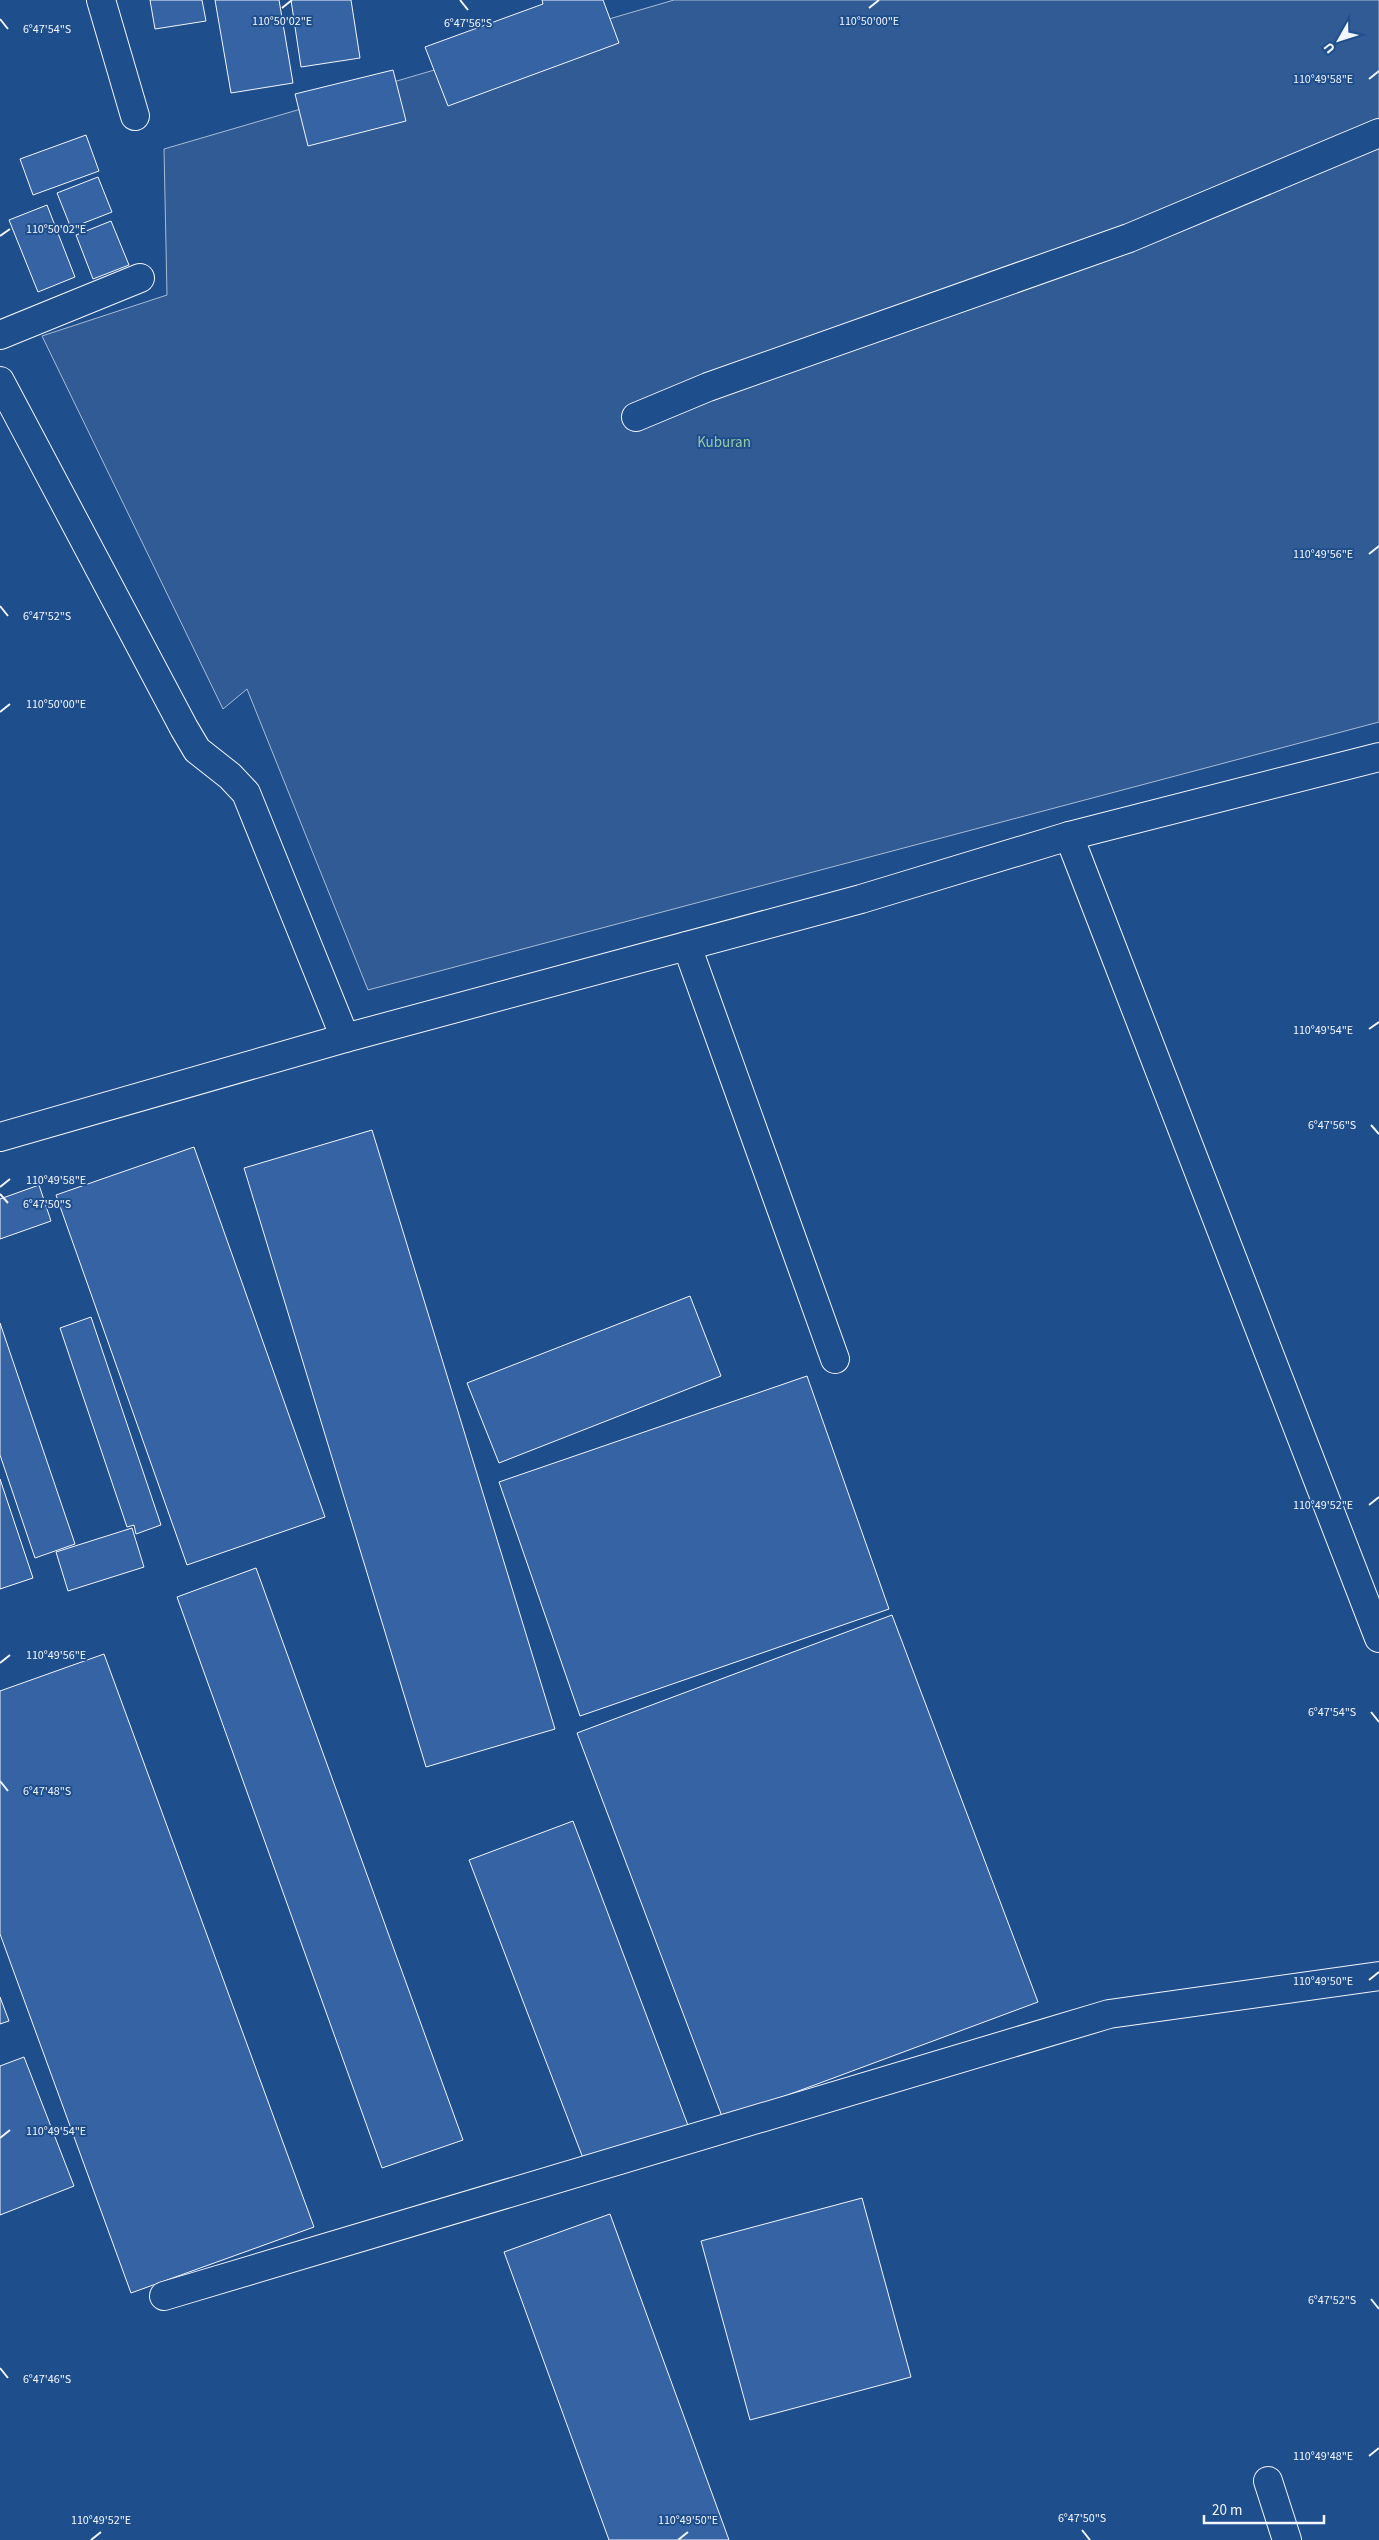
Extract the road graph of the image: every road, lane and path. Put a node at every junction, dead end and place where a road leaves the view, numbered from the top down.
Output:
1 (101, 0) edge
2 (135, 116) dead end
3 (1379, 133) edge
4 (140, 278) dead end
5 (0, 334) edge
6 (0, 381) edge
7 (636, 417) dead end
8 (1379, 757) edge
9 (1069, 836) junction
10 (687, 946) junction
11 (345, 1038) junction
12 (0, 1137) edge
13 (835, 1359) dead end
14 (1379, 1638) edge
15 (1379, 1976) edge
16 (164, 2296) dead end
17 (1268, 2481) dead end
18 (1287, 2540) edge

1 - 2 street
3 - 7 street
4 - 5 street
6 - 11 street
8 - 9 street
9 - 10 street
9 - 14 street
10 - 11 street
10 - 13 street
11 - 12 street
15 - 16 street
17 - 18 street

